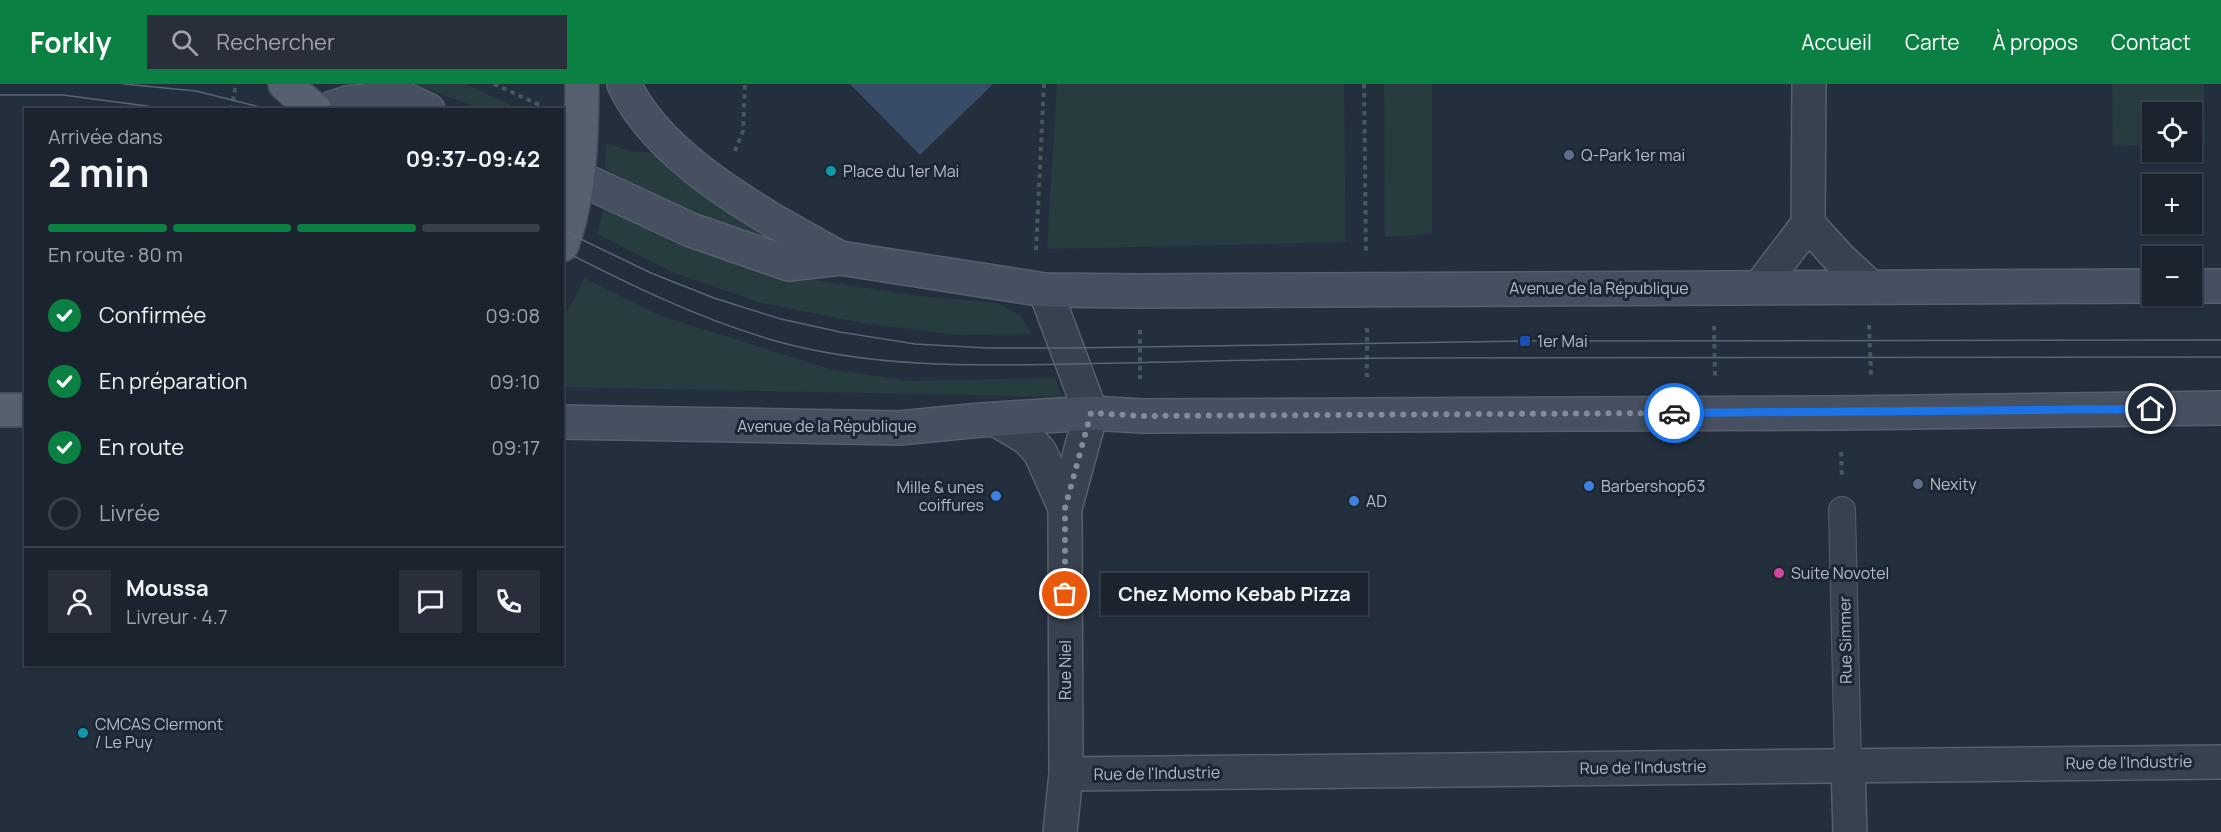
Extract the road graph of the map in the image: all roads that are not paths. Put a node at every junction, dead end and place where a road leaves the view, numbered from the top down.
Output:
1 (285, 84) edge
2 (324, 84) edge
3 (582, 84) edge
4 (1809, 84) edge
5 (630, 95) edge
6 (400, 97) edge
7 (315, 108) edge
8 (318, 108) edge
9 (332, 108) edge
10 (570, 173) edge
11 (1808, 224) junction
12 (564, 240) edge
13 (840, 258) junction
14 (2142, 286) edge
15 (2202, 286) edge
16 (2221, 286) edge
17 (1760, 287) junction
18 (1870, 287) junction
19 (1045, 290) junction
20 (2221, 408) edge
21 (0, 410) edge
22 (24, 410) edge
23 (1091, 413) junction
24 (997, 420) junction
25 (564, 422) edge
26 (1065, 508) junction
27 (1842, 510) road end
28 (2221, 762) edge
29 (1848, 765) junction
30 (1066, 774) junction
31 (1060, 832) edge
32 (1850, 832) edge

1 - 7 main road
2 - 8 main road
3 - 10 main road
4 - 11 street
5 - 13 main road, Avenue de la République
6 - 9 main road
10 - 12 main road
10 - 13 main road, Avenue de la République
11 - 17 street
11 - 18 street
13 - 19 main road, Avenue de la République
14 - 18 main road, Avenue de la République
15 - 16 main road
17 - 18 main road, Avenue de la République
17 - 19 main road, Avenue de la République
19 - 23 street
20 - 23 main road, Avenue de la République
21 - 22 main road
23 - 24 main road, Avenue de la République
23 - 26 street, Rue Niel
24 - 25 main road, Avenue de la République
24 - 26 street, Rue Niel
26 - 30 street, Rue Niel
27 - 29 lane, Rue Simmer
28 - 29 street, Rue de l'Industrie
29 - 30 street, Rue de l'Industrie
29 - 32 street, Rue Simmer
30 - 31 street, Rue Niel

